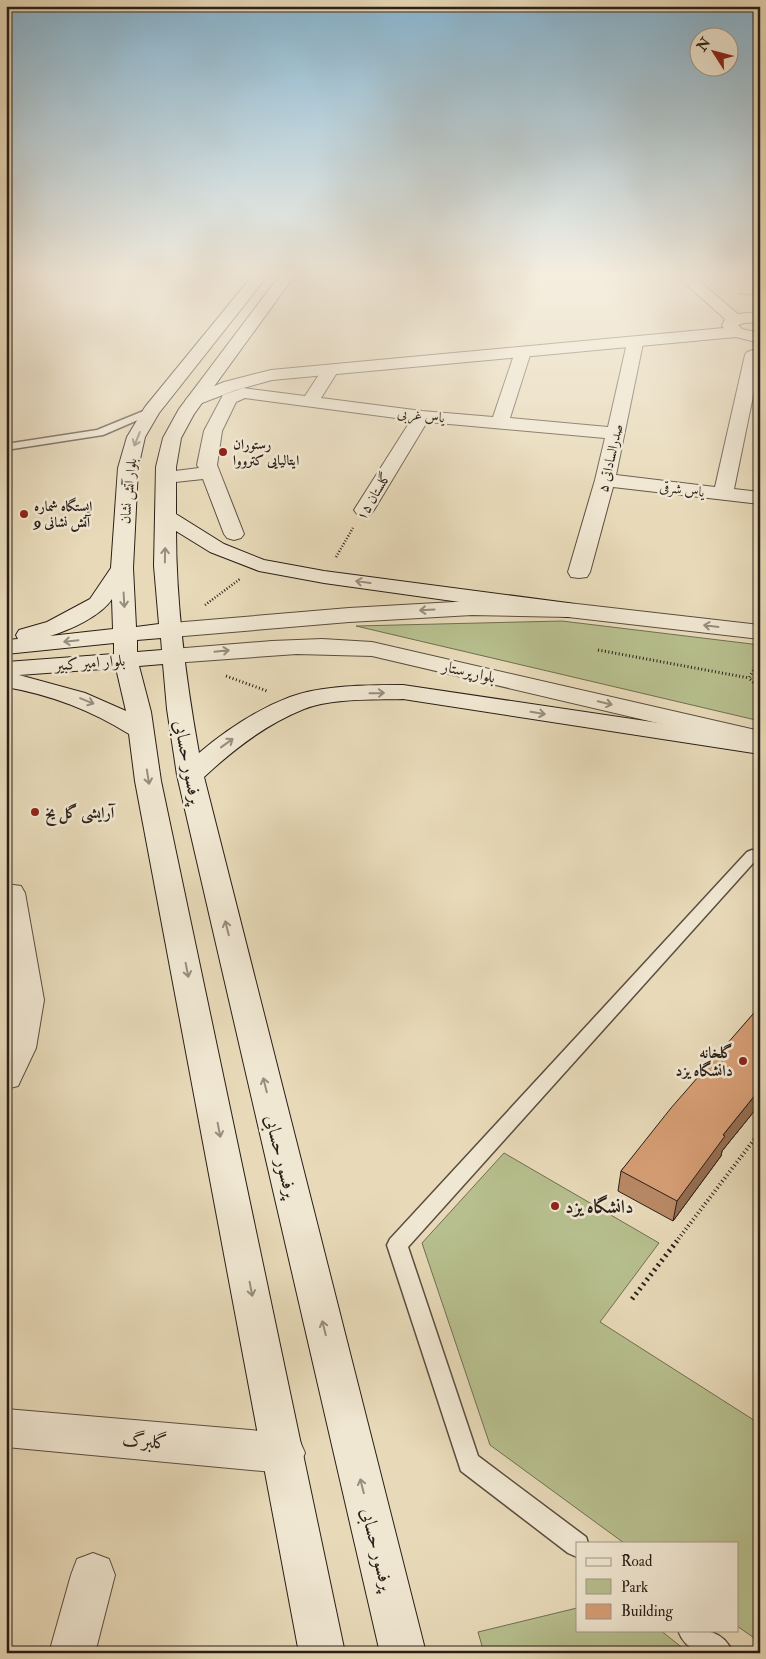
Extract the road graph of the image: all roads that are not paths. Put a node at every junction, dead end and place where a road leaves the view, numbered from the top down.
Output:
1 (198, 352) edge
2 (231, 352) edge
3 (519, 352) edge
4 (523, 352) edge
5 (634, 352) edge
6 (753, 355) dead end
7 (222, 364) junction
8 (330, 371) junction
9 (271, 375) junction
10 (194, 401) junction
11 (309, 402) junction
12 (151, 411) junction
13 (422, 416) junction
14 (500, 423) junction
15 (616, 432) junction
16 (6, 447) edge
17 (210, 473) junction
18 (166, 477) junction
19 (605, 480) junction
20 (722, 494) junction
21 (760, 498) edge
22 (364, 510) road end
23 (165, 516) junction
24 (234, 534) dead end
25 (122, 568) junction
26 (579, 572) dead end
27 (568, 610) junction
28 (349, 615) junction
29 (760, 632) edge
30 (6, 640) edge
31 (172, 643) junction
32 (6, 647) edge
33 (126, 648) junction
34 (360, 648) junction
35 (6, 669) edge
36 (6, 680) edge
37 (141, 730) junction
38 (760, 739) edge
39 (760, 746) edge
40 (190, 776) junction
41 (760, 858) edge
42 (6, 893) edge
43 (17, 999) edge
44 (6, 1077) edge
45 (6, 1428) edge
46 (284, 1452) junction
47 (576, 1544) edge
48 (93, 1575) dead end
49 (693, 1632) edge
50 (72, 1653) edge
51 (322, 1653) edge
52 (403, 1653) edge
53 (720, 1653) edge

1 - 12 main road, بلوار آتش نشان
2 - 7 main road
3 - 8 main road
4 - 14 main road
5 - 15 main road, صدرالساداتی ۵
6 - 20 main road
7 - 9 main road
7 - 10 main road
8 - 9 main road
8 - 11 main road
9 - 10 main road
10 - 18 main road
11 - 13 main road, یاس غربی
11 - 17 main road, یاس غربی
12 - 16 lane
12 -> 25 main road, بلوار آتش نشان
13 - 14 main road, یاس غربی
13 - 22 main road, گلستان ۱۵
14 - 15 main road, یاس غربی
15 - 19 main road, صدرالساداتی ۵
17 - 18 main road
17 - 24 main road
18 - 23 main road
19 - 20 main road, یاس شرقی
19 - 26 main road, صدرالساداتی ۵
20 - 21 main road, یاس شرقی
27 -> 23 main road
31 -> 23 main road
25 - 30 main road
25 -> 33 main road, بلوار آتش نشان
27 -> 28 main road
29 -> 27 main road
28 - 31 main road
28 - 34 main road
31 - 33 main road, بلوار امیر کبیر
31 -> 34 main road, بلوارپرستار
31 - 40 main road, پرفسور حسابی
33 -> 32 main road, بلوار امیر کبیر
33 - 35 main road, بلوار امیر کبیر
33 - 37 main road
34 -> 38 main road, بلوارپرستار
36 -> 37 main road
37 -> 46 main road
40 -> 39 main road
52 -> 40 main road, پرفسور حسابی
41 - 47 lane
42 - 43 main road
43 - 44 main road
45 - 46 main road, گلبرگ
46 - 51 main road
48 - 50 main road
49 - 53 lane

